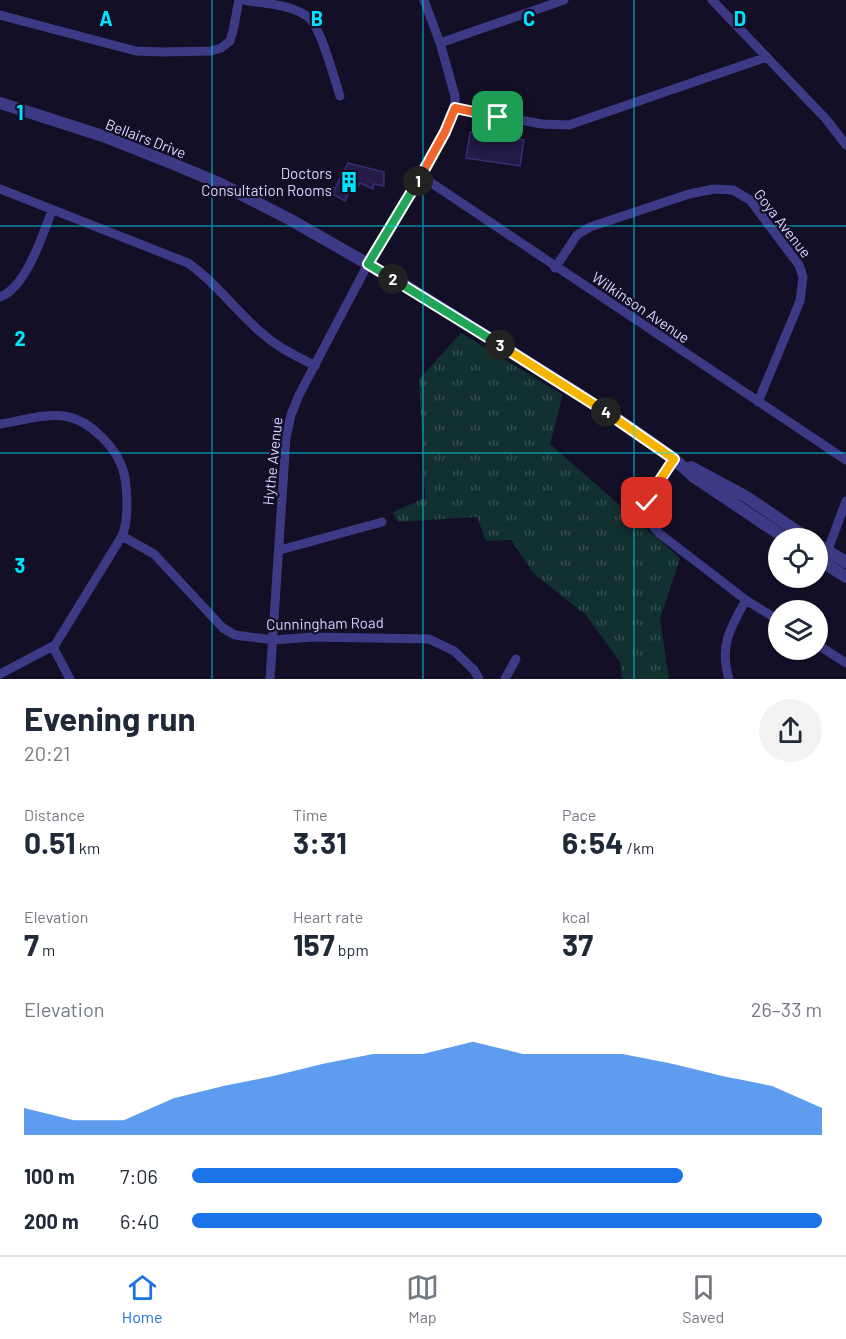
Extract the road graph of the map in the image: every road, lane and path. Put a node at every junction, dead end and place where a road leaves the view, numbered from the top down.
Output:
1 (239, 0) edge
2 (244, 0) edge
3 (424, 0) edge
4 (564, 0) edge
5 (712, 0) edge
6 (0, 15) edge
7 (440, 43) junction
8 (767, 57) junction
9 (340, 96) dead end
10 (0, 103) edge
11 (455, 108) junction
12 (846, 145) edge
13 (421, 176) junction
14 (0, 189) edge
15 (52, 210) junction
16 (368, 264) junction
17 (555, 267) junction
18 (0, 297) edge
19 (315, 366) junction
20 (758, 402) junction
21 (0, 424) edge
22 (674, 459) junction
23 (846, 460) edge
24 (846, 501) edge
25 (382, 522) dead end
26 (770, 528) edge
27 (792, 528) edge
28 (122, 536) junction
29 (828, 539) edge
30 (280, 550) junction
31 (828, 556) edge
32 (828, 560) edge
33 (846, 562) edge
34 (846, 577) edge
35 (746, 600) junction
36 (768, 614) edge
37 (274, 640) junction
38 (52, 647) junction
39 (828, 651) edge
40 (516, 659) dead end
41 (846, 663) edge
42 (0, 674) edge
43 (70, 679) edge
44 (270, 679) edge
45 (479, 679) edge
46 (505, 679) edge
47 (729, 679) edge

1 - 6 street
2 - 9 street
3 - 7 street
4 - 7 street
5 - 8 street
7 - 11 street
8 - 11 street
8 - 12 street
10 - 16 street, Bellairs Drive
11 - 13 street, Hythe Avenue
13 - 16 street, Hythe Avenue
13 - 17 street, Wilkinson Avenue
14 - 15 street
15 - 18 street
15 - 19 street
16 - 19 street, Hythe Avenue
16 - 22 street, Bellairs Drive
17 - 20 street, Wilkinson Avenue
17 - 20 street, Goya Avenue
19 - 30 street, Hythe Avenue
20 - 23 street, Wilkinson Avenue
21 - 28 street
22 - 26 street
22 - 27 street
22 - 35 street
24 - 29 street
25 - 30 street
28 - 37 street, Cunningham Road
28 - 38 street
30 - 37 street, Hythe Avenue
31 - 33 street
32 - 34 street
35 - 36 street
35 - 47 street
37 - 44 street, Hythe Avenue
37 - 45 street, Cunningham Road
38 - 42 street
38 - 43 street
39 - 41 street
40 - 46 street

